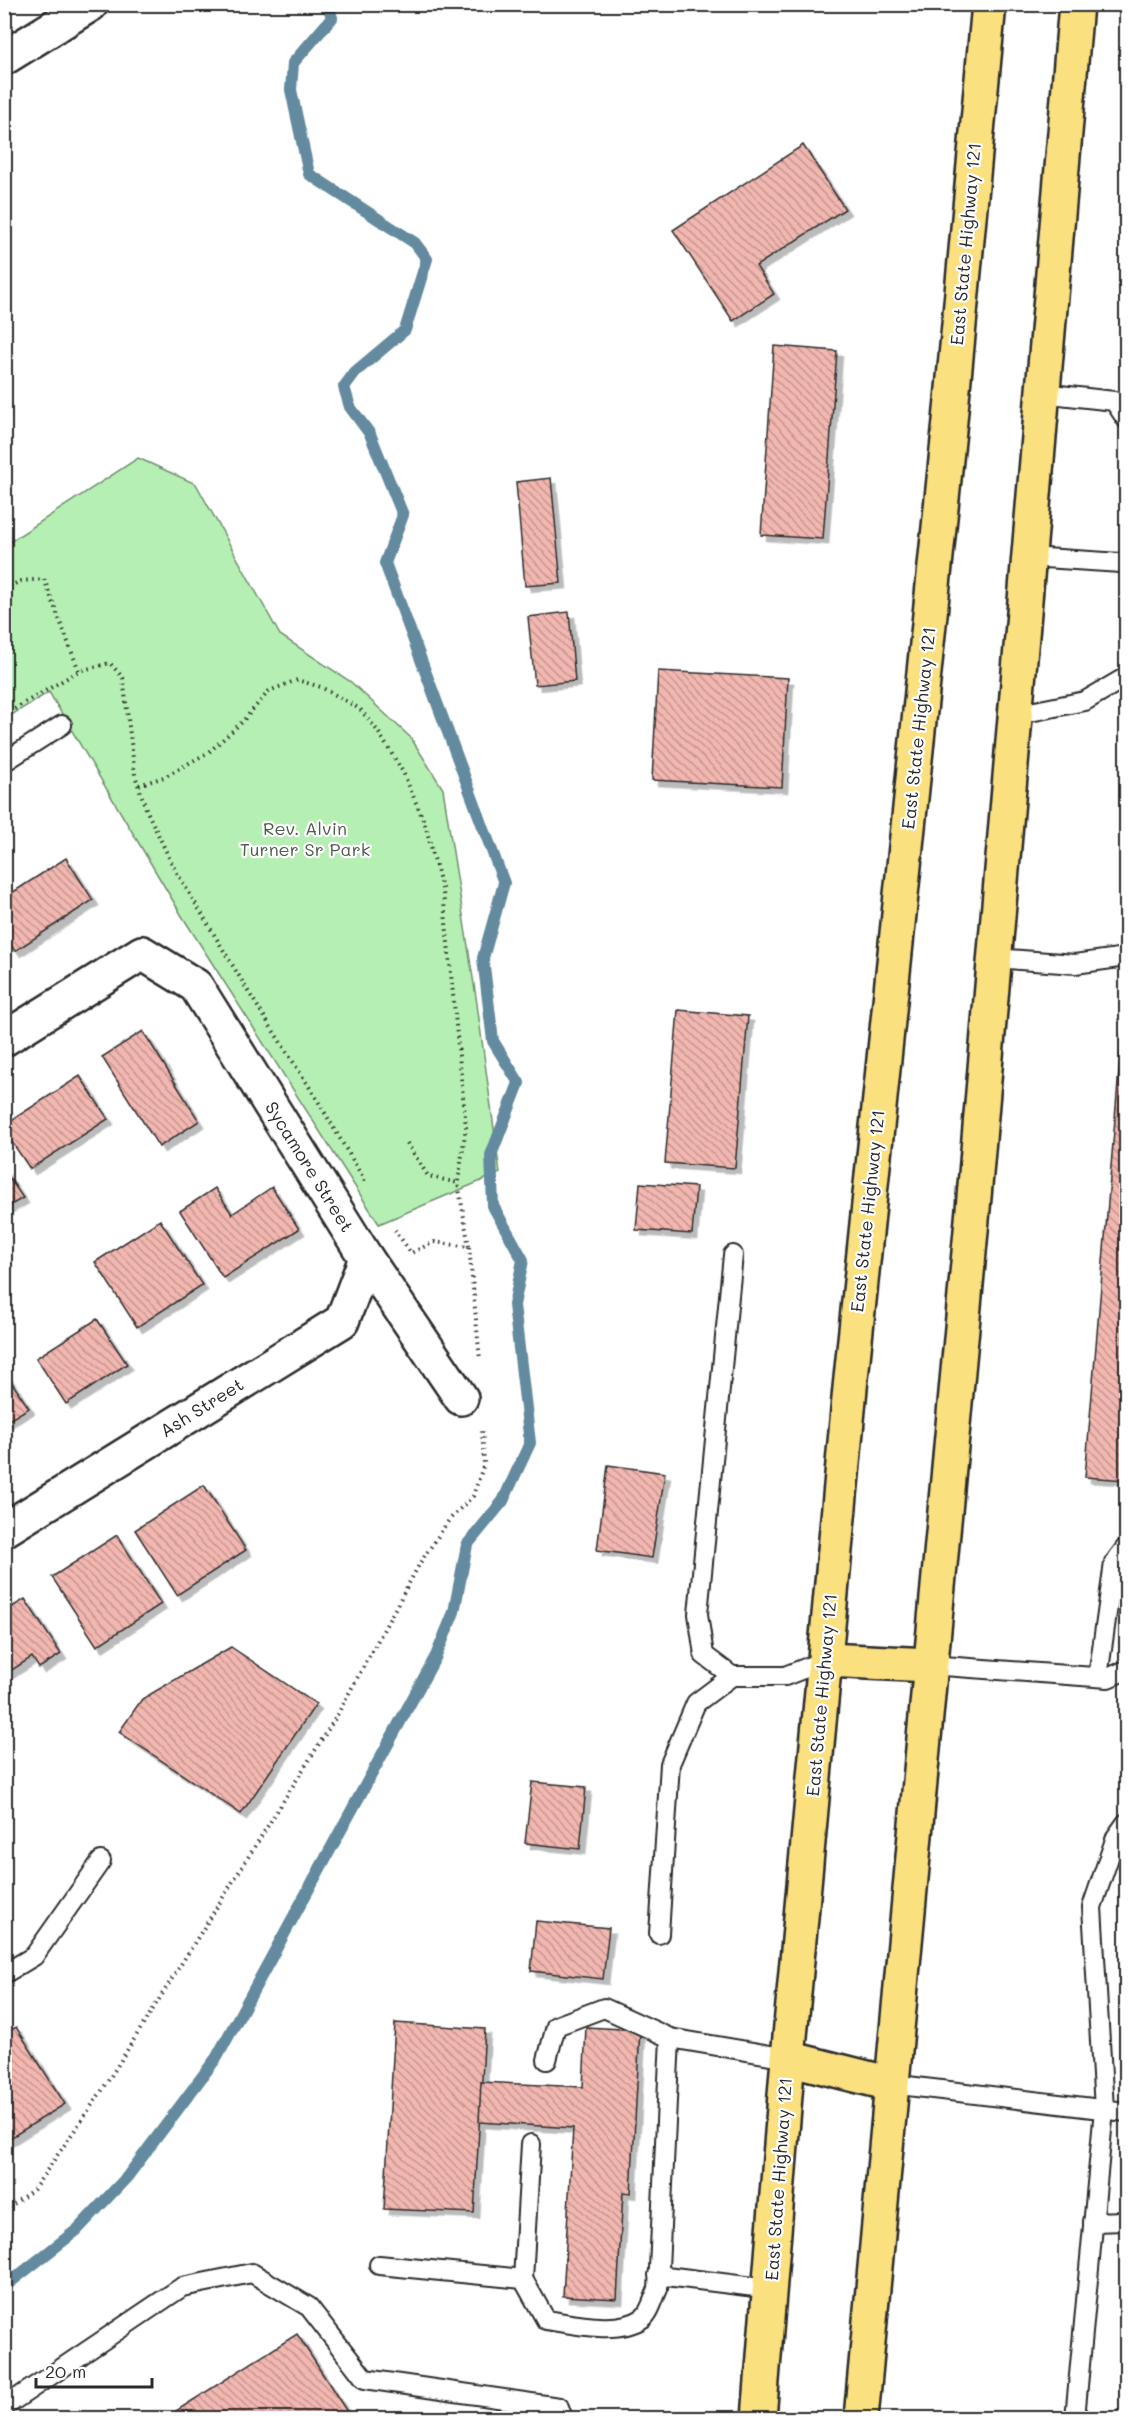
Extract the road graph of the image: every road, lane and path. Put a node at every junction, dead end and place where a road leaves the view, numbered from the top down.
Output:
1 (91, 4) edge
2 (989, 4) edge
3 (1076, 4) edge
4 (4, 58) edge
5 (1042, 393) junction
6 (1120, 399) edge
7 (1126, 419) edge
8 (1029, 557) junction
9 (1126, 560) edge
10 (4, 589) edge
11 (79, 671) junction
12 (1126, 677) edge
13 (4, 715) edge
14 (1015, 715) junction
15 (62, 725) dead end
16 (4, 762) edge
17 (139, 785) junction
18 (1126, 957) edge
19 (994, 958) junction
20 (4, 1039) edge
21 (407, 1143) dead end
22 (458, 1183) junction
23 (367, 1186) dead end
24 (391, 1225) dead end
25 (469, 1248) junction
26 (733, 1255) dead end
27 (366, 1258) junction
28 (480, 1366) dead end
29 (472, 1409) joint
30 (4, 1530) edge
31 (1126, 1548) edge
32 (826, 1660) junction
33 (930, 1665) junction
34 (1126, 1670) edge
35 (732, 1676) junction
36 (1098, 1677) junction
37 (1126, 1823) edge
38 (101, 1861) dead end
39 (659, 1934) dead end
40 (4, 1974) edge
41 (670, 2038) junction
42 (788, 2058) junction
43 (547, 2060) dead end
44 (891, 2084) junction
45 (1104, 2109) junction
46 (1126, 2112) edge
47 (531, 2144) dead end
48 (4, 2211) edge
49 (1126, 2221) edge
50 (1094, 2222) junction
51 (379, 2265) dead end
52 (658, 2275) junction
53 (523, 2279) junction
54 (771, 2289) junction
55 (4, 2407) edge
56 (563, 2418) edge
57 (759, 2418) edge
58 (861, 2418) edge
59 (1075, 2418) edge

1 - 4 street
2 - 32 main road, East State Highway 121
3 - 5 main road
5 - 6 lane
5 - 8 main road
6 - 7 lane
8 - 9 lane
8 - 14 main road
10 - 11 path
11 - 13 path
11 - 17 path
12 - 14 lane
14 - 19 main road
15 - 16 lane
17 - 22 path
17 - 23 path
18 - 19 lane
19 - 33 main road
20 - 27 street, Sycamore Street
21 - 22 path
22 - 25 path
24 - 25 path
25 - 28 path
26 - 35 lane
27 - 29 street, Sycamore Street
27 - 30 street, Ash Street
29 - 48 path
31 - 36 lane
32 - 33 main road
32 - 35 lane
32 - 42 main road, East State Highway 121
33 - 36 lane
33 - 44 main road
34 - 36 lane
35 - 39 lane
37 - 45 lane
38 - 40 lane
41 - 42 lane
41 - 43 lane
41 - 52 lane
42 - 44 main road
42 - 54 main road, East State Highway 121
44 - 45 lane
44 - 58 main road
45 - 46 lane
45 - 50 lane
47 - 53 lane
49 - 50 lane
50 - 59 lane
51 - 53 lane
52 - 53 lane
52 - 54 lane
54 - 57 main road, East State Highway 121
55 - 56 lane

